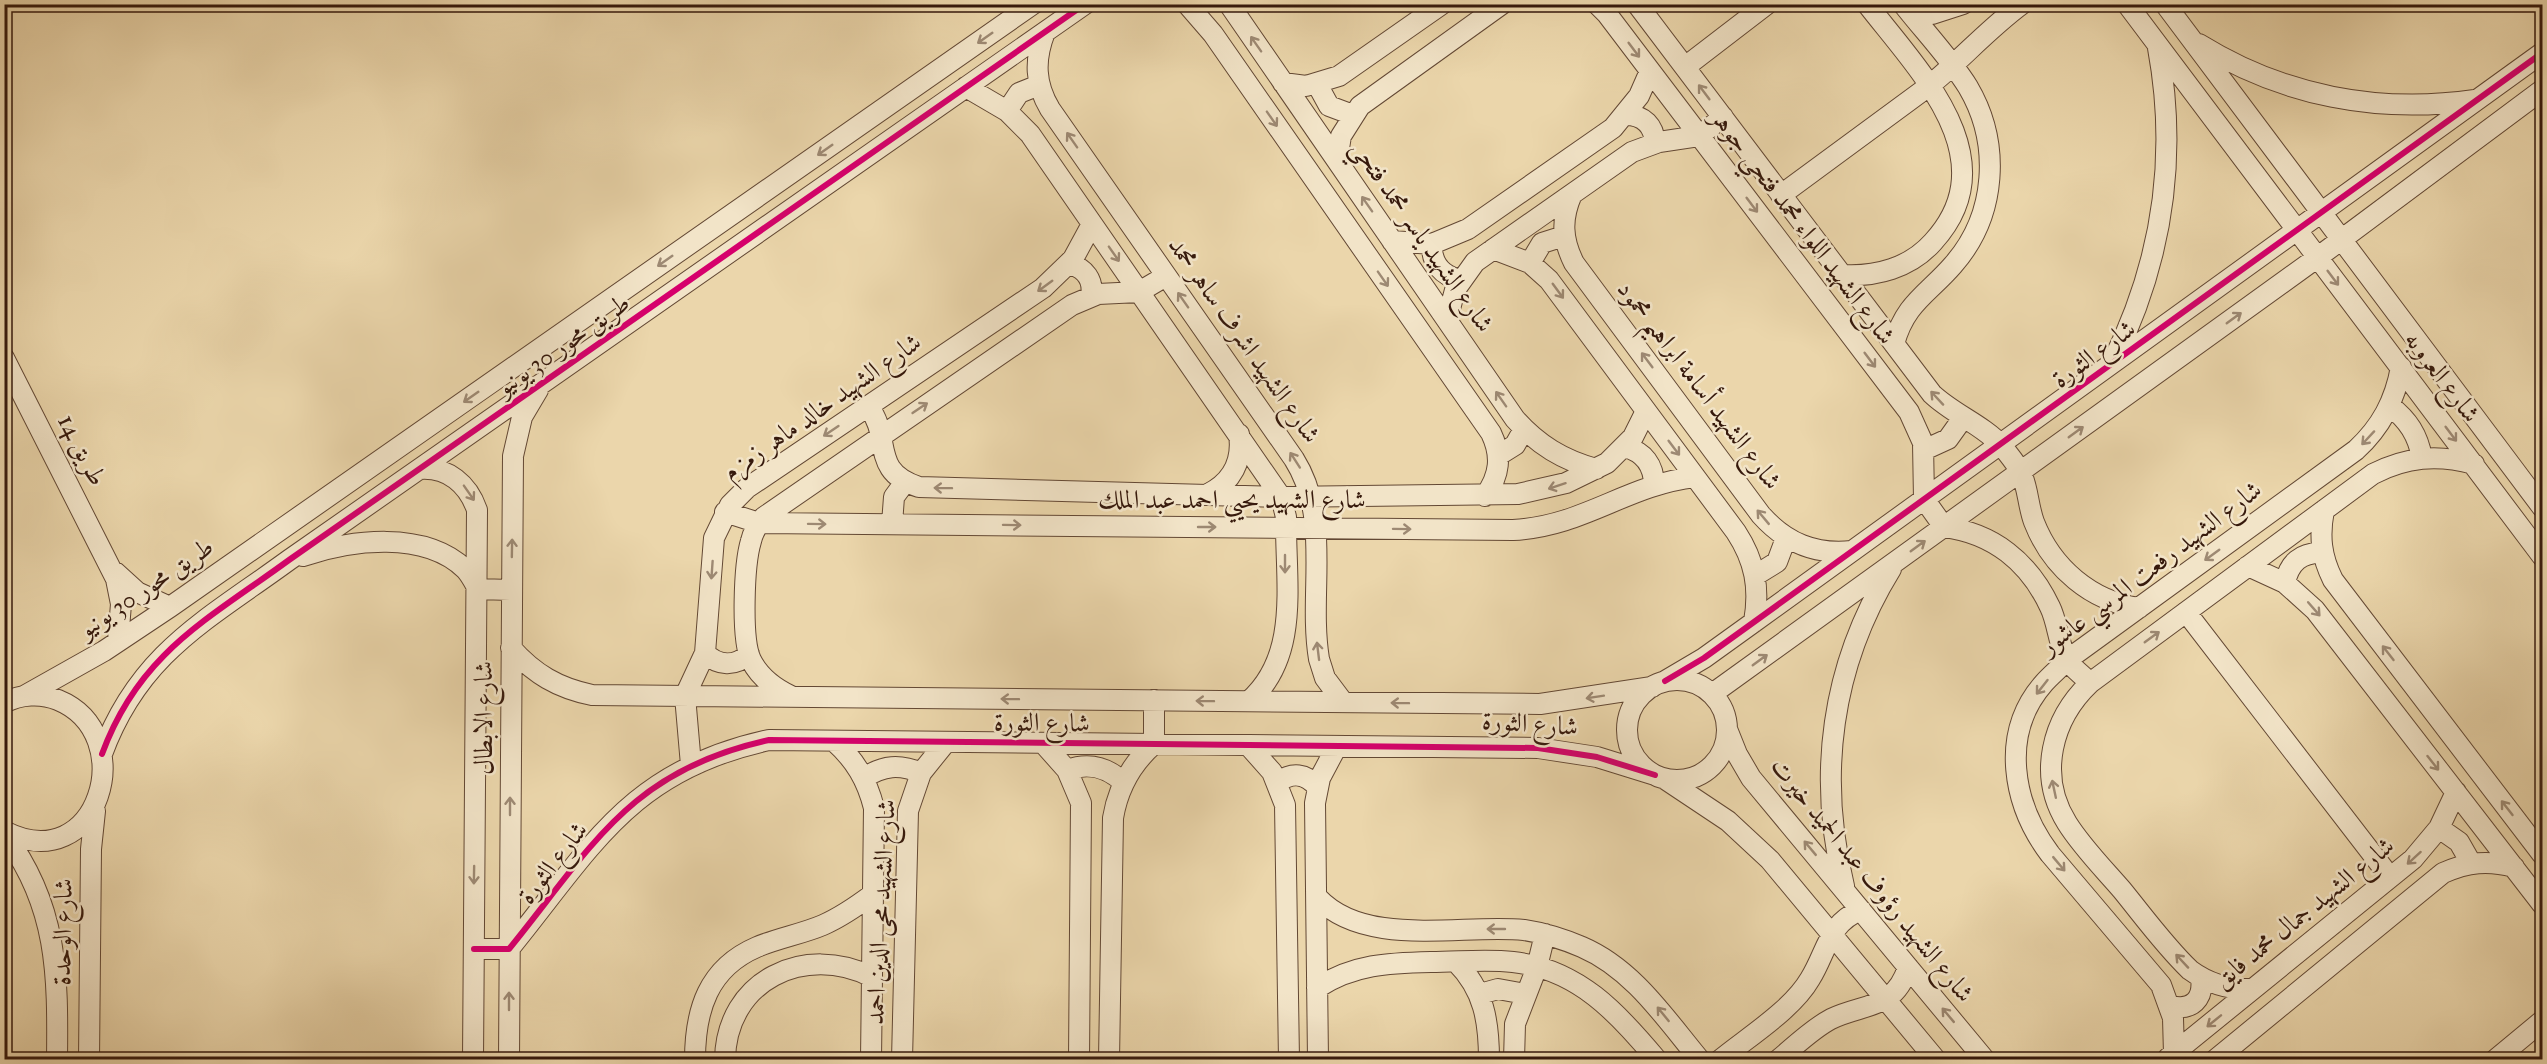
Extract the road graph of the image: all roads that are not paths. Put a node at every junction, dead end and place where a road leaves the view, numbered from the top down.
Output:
1 (1033, 4) edge
2 (1085, 4) edge
3 (1187, 4) edge
4 (1229, 4) edge
5 (1442, 4) edge
6 (1502, 4) edge
7 (1597, 4) edge
8 (1637, 4) edge
9 (1767, 4) edge
10 (1867, 4) edge
11 (1963, 4) edge
12 (2022, 4) edge
13 (2127, 4) edge
14 (2165, 4) edge
15 (1905, 7) edge
16 (1045, 32) junction
17 (2191, 39) junction
18 (2158, 45) junction
19 (2542, 53) edge
20 (1685, 67) junction
21 (1952, 67) junction
22 (1650, 71) junction
23 (1283, 82) junction
24 (1317, 84) junction
25 (1039, 85) junction
26 (1929, 86) junction
27 (966, 87) junction
28 (2542, 90) edge
29 (2478, 99) junction
30 (1007, 111) junction
31 (1353, 115) junction
32 (1626, 115) junction
33 (1723, 117) junction
34 (1699, 136) junction
35 (1655, 143) junction
36 (1337, 160) junction
37 (1572, 194) junction
38 (1781, 195) junction
39 (2323, 213) junction
40 (1092, 224) junction
41 (2298, 231) junction
42 (1564, 236) junction
43 (2343, 239) junction
44 (1392, 241) junction
45 (1432, 244) junction
46 (1493, 249) junction
47 (2318, 257) junction
48 (1530, 263) junction
49 (1069, 264) junction
50 (1842, 274) junction
51 (1166, 276) junction
52 (1461, 280) junction
53 (1140, 292) junction
54 (1090, 296) junction
55 (1447, 320) junction
56 (1894, 344) junction
57 (4, 358) edge
58 (2111, 365) junction
59 (2401, 367) junction
60 (542, 383) junction
61 (868, 406) junction
62 (2390, 406) junction
63 (1646, 411) junction
64 (1963, 418) junction
65 (1524, 429) junction
66 (881, 434) junction
67 (1239, 434) junction
68 (2001, 445) junction
69 (1625, 447) junction
70 (1924, 450) junction
71 (1498, 454) junction
72 (2422, 458) junction
73 (2474, 464) junction
74 (420, 469) junction
75 (1596, 469) junction
76 (2021, 472) junction
77 (1695, 477) junction
78 (905, 482) junction
79 (1654, 485) junction
80 (1208, 494) junction
81 (1485, 496) junction
82 (1281, 497) junction
83 (1312, 497) junction
84 (1924, 500) junction
85 (2542, 507) edge
86 (2324, 510) junction
87 (725, 512) junction
88 (759, 523) junction
89 (892, 524) junction
90 (1944, 527) junction
91 (1286, 528) junction
92 (1316, 528) junction
93 (1786, 538) junction
94 (1852, 551) junction
95 (2322, 553) junction
96 (2542, 556) edge
97 (289, 560) junction
98 (1896, 561) junction
99 (2248, 566) junction
100 (111, 567) junction
101 (1756, 575) junction
102 (2285, 584) junction
103 (478, 589) junction
104 (511, 590) junction
105 (170, 607) junction
106 (2139, 608) junction
107 (2186, 612) junction
108 (1754, 622) junction
109 (118, 641) junction
110 (511, 648) junction
111 (705, 653) junction
112 (749, 654) junction
113 (2067, 660) junction
114 (2091, 683) junction
115 (1658, 684) junction
116 (1712, 694) junction
117 (685, 696) junction
118 (791, 696) junction
119 (11, 699) edge
120 (1155, 700) junction
121 (1249, 701) junction
122 (1343, 702) junction
123 (1727, 729) junction
124 (834, 741) junction
125 (946, 742) junction
126 (1043, 743) junction
127 (1154, 744) junction
128 (1248, 745) junction
129 (1337, 746) junction
130 (102, 754) junction
131 (691, 765) junction
132 (1068, 770) junction
133 (921, 773) junction
134 (1660, 777) junction
135 (864, 778) junction
136 (1123, 782) junction
137 (1278, 782) junction
138 (1317, 787) junction
139 (2456, 792) junction
140 (96, 805) junction
141 (2439, 828) junction
142 (4, 833) edge
143 (2542, 854) edge
144 (2471, 863) junction
145 (2514, 867) junction
146 (2390, 878) junction
147 (1846, 892) junction
148 (873, 894) junction
149 (1318, 898) junction
150 (2542, 904) edge
151 (1861, 910) junction
152 (1412, 929) junction
153 (797, 934) junction
154 (1545, 934) junction
155 (1831, 934) junction
156 (509, 949) junction
157 (474, 950) junction
158 (1456, 962) junction
159 (1412, 963) junction
160 (805, 964) junction
161 (1537, 967) junction
162 (1908, 967) junction
163 (872, 977) junction
164 (2201, 978) junction
165 (1317, 988) junction
166 (2253, 989) junction
167 (1480, 994) junction
168 (1525, 994) junction
169 (1886, 1000) junction
170 (2171, 1006) junction
171 (2542, 1021) edge
172 (2170, 1057) edge
173 (57, 1059) edge
174 (89, 1059) edge
175 (473, 1059) edge
176 (509, 1059) edge
177 (695, 1059) edge
178 (725, 1059) edge
179 (871, 1059) edge
180 (902, 1059) edge
181 (1079, 1059) edge
182 (1109, 1059) edge
183 (1289, 1059) edge
184 (1318, 1059) edge
185 (1489, 1059) edge
186 (1514, 1059) edge
187 (1657, 1059) edge
188 (1700, 1059) edge
189 (1720, 1059) edge
190 (1778, 1059) edge
191 (1936, 1059) edge
192 (1985, 1059) edge
193 (2215, 1059) edge
194 (2495, 1059) edge

1 -> 105 street, طريق محور 30 يونيو
2 - 16 street, طريق محور 30 يونيو
3 -> 71 street
23 -> 4 street, شارع الشهيد ياسر محمد فتحي
5 - 24 street
6 - 31 street
7 -> 22 street, شارع الشهيد اللواء محمد فتحي جوهر
8 - 20 street, شارع الشهيد اللواء محمد فتحي جوهر
9 - 20 street
10 - 26 street
11 - 15 street
12 - 21 street
13 - 18 street, شارع العروبه
14 - 17 street, شارع العروبه
15 - 21 street
16 - 25 street, شارع الشهيد اشرف ساهر محمد
16 - 27 street, طريق محور 30 يونيو
17 - 29 street
17 - 39 street, شارع العروبه
18 - 41 street, شارع العروبه
18 - 58 street
19 - 29 street, شارع الثورة
33 -> 20 street, شارع الشهيد اللواء محمد فتحي جوهر
21 - 26 street
21 - 56 street
22 - 32 street
22 - 34 street, شارع الشهيد اللواء محمد فتحي جوهر
23 - 24 street
23 - 36 street, شارع الشهيد ياسر محمد فتحي
24 - 31 street
25 - 30 street
51 -> 25 street, شارع الشهيد اشرف ساهر محمد
26 - 38 street
26 - 50 street
27 - 30 street
27 - 60 street, طريق محور 30 يونيو
28 - 43 street, شارع الثورة
29 - 39 street, شارع الثورة
30 - 40 street
31 - 36 street
32 - 35 street
32 - 45 street
33 - 34 street
33 - 38 street, شارع الشهيد اللواء محمد فتحي جوهر
34 - 35 street
34 -> 70 street, شارع الشهيد اللواء محمد فتحي جوهر
35 - 37 street
44 -> 36 street, شارع الشهيد ياسر محمد فتحي
37 - 42 street, شارع الشهيد أسامة ابراهيم محمود
37 - 46 street
38 - 50 street, شارع الشهيد اللواء محمد فتحي جوهر
39 - 41 street, شارع الثورة
39 - 43 street, شارع العروبه
40 - 49 street, شارع الشهيد خالد ماهر زمزم
40 -> 53 street
41 - 47 street, شارع العروبه
41 - 58 street, شارع الثورة
42 - 48 street
93 -> 42 street, شارع الشهيد أسامة ابراهيم محمود
43 - 47 street, شارع الثورة
43 - 85 street, شارع العروبه
44 - 45 street
44 - 55 street, شارع الشهيد ياسر محمد فتحي
45 - 52 street
46 - 48 street
46 - 52 street
47 -> 59 street, شارع العروبه
76 -> 47 street, شارع الثورة
48 -> 63 street
49 - 54 street
49 -> 61 street, شارع الشهيد خالد ماهر زمزم
50 - 56 street, شارع الشهيد اللواء محمد فتحي جوهر
51 - 53 street
83 -> 51 street, شارع الشهيد اشرف ساهر محمد
52 - 55 street
53 - 54 street
53 - 67 street
66 -> 54 street
65 -> 55 street, شارع الشهيد ياسر محمد فتحي
64 -> 56 street, شارع الشهيد اللواء محمد فتحي جوهر
57 - 100 street, طريق 14
58 - 68 street, شارع الثورة
59 - 62 street, شارع الشهيد رفعت المرسي عاشور
59 -> 73 street, شارع العروبه
60 - 74 street, طريق محور 30 يونيو
104 -> 60 street, شارع الابطال
61 - 66 street
61 -> 87 street, شارع الشهيد خالد ماهر زمزم
62 - 72 street
62 -> 106 street, شارع الشهيد رفعت المرسي عاشور
63 - 69 street, شارع الشهيد يحيي احمد عبد الملك
63 -> 77 street
64 - 68 street, شارع الشهيد اللواء محمد فتحي جوهر
64 - 70 street
65 - 71 street
65 - 75 street, شارع الشهيد ياسر محمد فتحي
66 - 78 street
66 - 88 street
67 - 80 street
67 - 82 street
68 - 76 street, شارع الشهيد اللواء محمد فتحي جوهر
68 - 84 street, شارع الثورة
69 - 75 street, شارع الشهيد يحيي احمد عبد الملك
69 - 79 street
70 - 84 street, شارع الشهيد اللواء محمد فتحي جوهر
71 - 81 street
72 - 73 street
72 - 86 street
73 - 96 street, شارع العروبه
74 - 97 street, طريق محور 30 يونيو
74 -> 103 street, شارع الابطال
75 -> 81 street, شارع الشهيد يحيي احمد عبد الملك
76 - 90 street, شارع الثورة
76 - 106 street
77 - 79 street, شارع الشهيد يحيي احمد عبد الملك
77 - 101 street
80 -> 78 street, شارع الشهيد يحيي احمد عبد الملك
78 - 89 street
92 -> 79 street, شارع الشهيد يحيي احمد عبد الملك
80 - 82 street, شارع الشهيد يحيي احمد عبد الملك
81 - 83 street, شارع الشهيد يحيي احمد عبد الملك
82 - 83 street, شارع الشهيد يحيي احمد عبد الملك
82 - 91 street
83 - 92 street, شارع الشهيد اشرف ساهر محمد
84 - 90 street
84 - 94 street, شارع الثورة
86 - 95 street
86 - 99 street
87 - 88 street, شارع الشهيد يحيي احمد عبد الملك
87 -> 111 street, شارع الشهيد خالد ماهر زمزم
88 -> 89 street, شارع الشهيد يحيي احمد عبد الملك
88 - 112 street
89 -> 91 street, شارع الشهيد يحيي احمد عبد الملك
98 -> 90 street, شارع الثورة
90 - 113 street
91 - 92 street, شارع الشهيد يحيي احمد عبد الملك
91 -> 121 street
122 -> 92 street, شارع الشهيد اشرف ساهر محمد
93 - 94 street, شارع الشهيد أسامة ابراهيم محمود
93 - 101 street
94 - 108 street, شارع الثورة
95 - 102 street
143 -> 95 street
97 - 103 street
97 - 130 street, طريق محور 30 يونيو
116 -> 98 street, شارع الثورة
98 - 147 street
99 - 102 street
99 - 107 street
100 - 105 street, طريق 14
100 - 109 street, طريق 14
101 - 108 street
102 -> 139 street
103 - 104 street
103 -> 157 street, شارع الابطال
104 - 110 street, شارع الابطال
105 - 109 street, طريق محور 30 يونيو
106 - 113 street, شارع الشهيد رفعت المرسي عاشور
114 -> 107 street
107 - 146 street
108 - 115 street, شارع الثورة
109 - 119 street, طريق محور 30 يونيو
110 - 117 street, شارع الثورة
156 -> 110 street, شارع الابطال
111 - 112 street
111 - 117 street, شارع الشهيد خالد ماهر زمزم
112 - 118 street
113 - 114 street
113 -> 170 street, شارع الشهيد رفعت المرسي عاشور
164 -> 114 street
115 - 116 street
115 -> 122 street, شارع الثورة
115 - 134 street
116 - 123 street
117 - 118 street, شارع الثورة
117 - 131 street
120 -> 118 street, شارع الثورة
119 - 130 street
121 -> 120 street, شارع الثورة
120 - 127 street
121 - 122 street, شارع الثورة
123 - 134 street
147 -> 123 street, شارع الشهيد رؤوف عبد الحميد خيرت
124 - 125 street, شارع الثورة
124 - 131 street, شارع الثورة
124 - 135 street, شارع الشهيد محى الدين احمد
125 - 126 street, شارع الثورة
125 - 133 street, شارع الشهيد محى الدين احمد
126 - 127 street, شارع الثورة
126 - 132 street
127 - 128 street, شارع الثورة
127 - 136 street
128 - 129 street, شارع الثورة
128 - 137 street
129 - 134 street, شارع الثورة
129 - 138 street
130 - 140 street, شارع الوحدة
131 - 156 street, شارع الثورة
132 - 136 street
132 - 181 street
133 - 135 street
133 - 180 street, شارع الشهيد محى الدين احمد
134 - 155 street
135 - 148 street, شارع الشهيد محى الدين احمد
136 - 182 street
137 - 138 street
137 - 183 street
138 - 149 street
139 - 141 street, شارع الشهيد جمال محمد فايق
139 - 145 street
140 - 142 street
140 - 174 street, شارع الوحدة
141 - 144 street
141 -> 146 street, شارع الشهيد جمال محمد فايق
142 - 173 street, شارع الوحدة
144 - 145 street
144 - 193 street
145 - 150 street
146 - 166 street, شارع الشهيد جمال محمد فايق
147 - 151 street, شارع الشهيد رؤوف عبد الحميد خيرت
148 - 153 street
148 - 163 street, شارع الشهيد محى الدين احمد
149 - 152 street
149 - 165 street
151 - 155 street
151 - 162 street, شارع الشهيد رؤوف عبد الحميد خيرت
154 -> 152 street
152 - 159 street
153 - 160 street
153 - 177 street
154 - 161 street
188 -> 154 street
155 - 169 street
155 - 189 street
156 - 157 street
176 -> 156 street, شارع الابطال
157 - 175 street, شارع الابطال
158 - 159 street
158 - 161 street
158 - 167 street
159 - 165 street
160 - 163 street
160 - 178 street
161 - 168 street
161 - 187 street
162 - 169 street
192 -> 162 street, شارع الشهيد رؤوف عبد الحميد خيرت
163 - 179 street, شارع الشهيد محى الدين احمد
164 - 166 street
164 - 170 street
165 - 184 street
166 -> 172 street, شارع الشهيد جمال محمد فايق
167 - 168 street
167 - 185 street
168 - 186 street
169 - 190 street
169 - 191 street
170 - 172 street, شارع الشهيد رفعت المرسي عاشور
171 - 194 street

